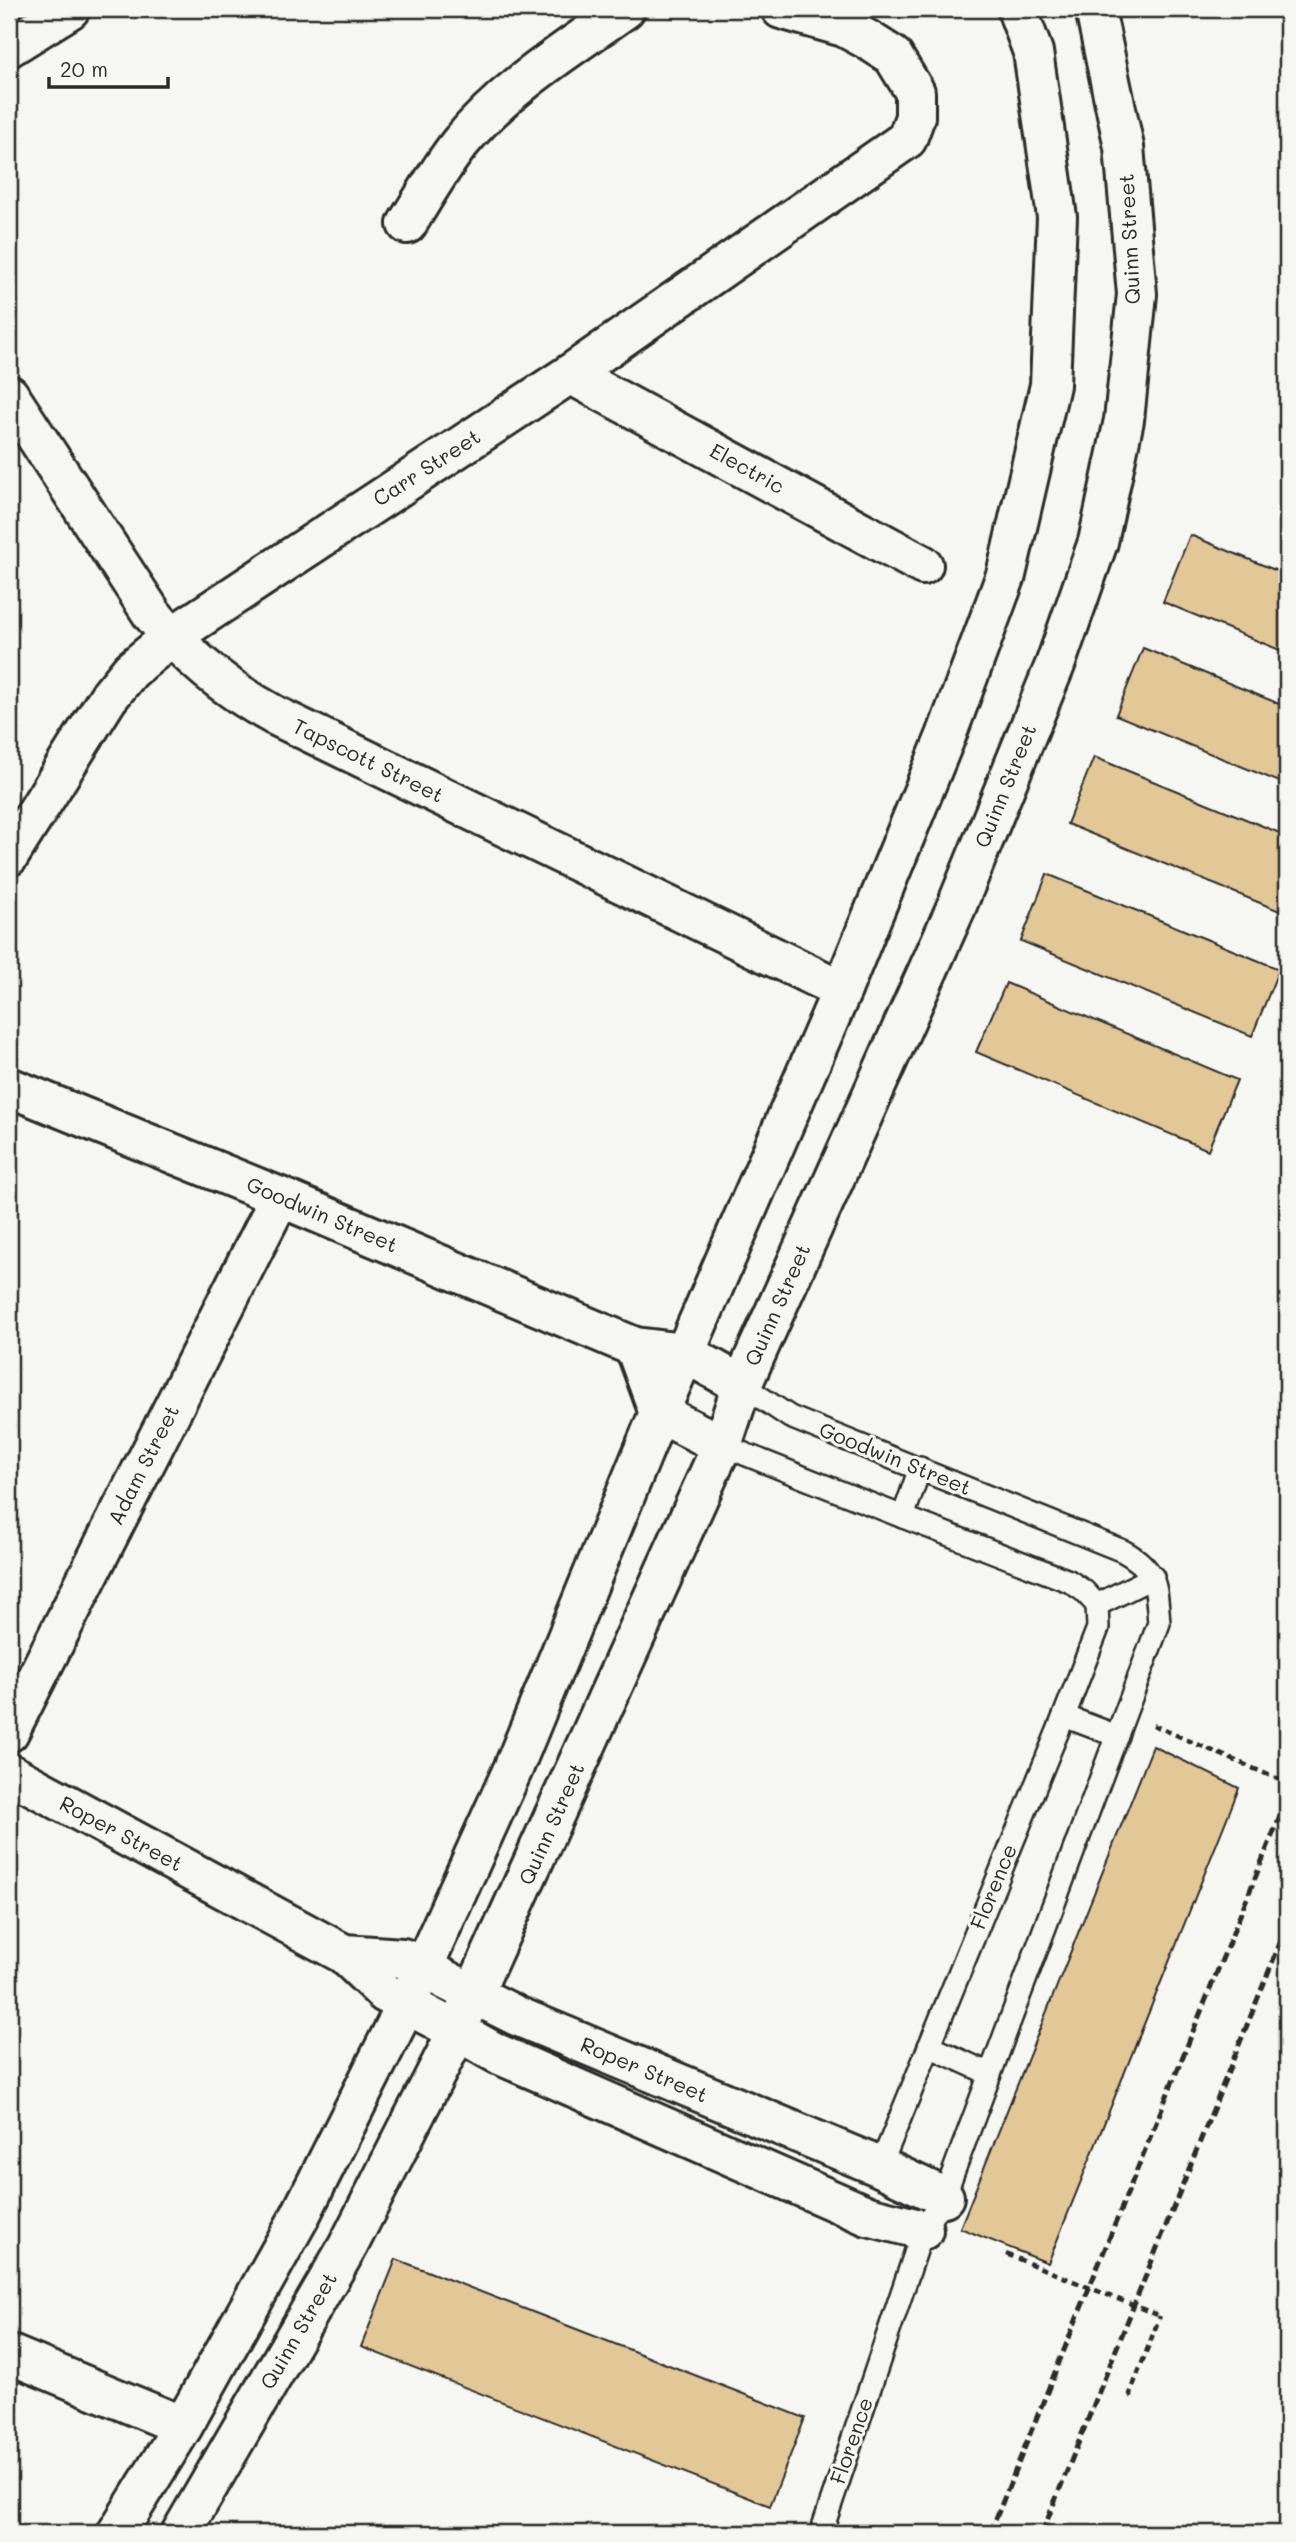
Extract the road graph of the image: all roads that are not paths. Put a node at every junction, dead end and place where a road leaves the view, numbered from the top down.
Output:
1 (70, 9) edge
2 (625, 9) edge
3 (781, 9) edge
4 (1017, 9) edge
5 (1095, 9) edge
6 (9, 47) edge
7 (407, 224) dead end
8 (570, 374) junction
9 (9, 396) edge
10 (923, 565) dead end
11 (171, 637) junction
12 (9, 856) edge
13 (842, 990) junction
14 (9, 1087) edge
15 (280, 1197) junction
16 (635, 1347) junction
17 (685, 1353) junction
18 (742, 1385) junction
19 (659, 1413) junction
20 (722, 1445) junction
21 (920, 1468) junction
22 (903, 1517) junction
23 (1153, 1577) junction
24 (1097, 1605) junction
25 (1064, 1716) junction
26 (9, 1732) edge
27 (1117, 1736) junction
28 (9, 1773) edge
29 (344, 1954) junction
30 (421, 1968) junction
31 (475, 1995) junction
32 (406, 2005) junction
33 (457, 2031) junction
34 (929, 2046) junction
35 (990, 2074) junction
36 (674, 2083) junction
37 (659, 2125) junction
38 (880, 2167) junction
39 (944, 2197) junction
40 (923, 2230) junction
41 (9, 2354) edge
42 (183, 2426) junction
43 (117, 2533) edge
44 (181, 2533) edge
45 (821, 2533) edge

1 - 6 main road
2 - 7 main road
3 - 8 main road, Carr Street
4 - 13 main road
5 - 18 main road, Quinn Street
8 - 10 main road, Electric
8 - 11 main road, Carr Street
9 - 11 main road, Tapscott Street
11 - 12 main road, Carr Street
11 - 13 main road, Tapscott Street
13 - 17 main road
14 - 15 main road, Goodwin Street
15 - 16 main road, Goodwin Street
15 - 26 main road, Adam Street
16 - 17 main road, Goodwin Street
16 - 19 main road
17 - 18 main road, Goodwin Street
17 - 19 main road
18 - 20 main road, Quinn Street
18 - 21 lane, Goodwin Street
19 - 20 main road
19 - 30 main road
20 - 22 lane
20 - 31 main road, Quinn Street
21 - 22 lane
21 - 23 lane, Goodwin Street
22 - 24 lane
23 - 24 lane
23 - 27 lane, Florence
24 - 25 lane, Florence
25 - 27 lane
25 - 34 lane, Florence
27 - 35 lane, Florence
28 - 29 main road, Roper Street
29 - 30 main road, Roper Street
29 - 32 main road, Roper Street
30 - 31 main road, Roper Street
30 - 32 main road
31 - 33 main road, Quinn Street
31 - 36 main road, Roper Street
32 - 33 main road, Roper Street
32 - 42 main road
33 - 37 main road, Roper Street
33 - 44 main road, Quinn Street
34 - 35 lane
34 - 38 lane, Florence
35 - 39 lane, Florence
36 - 37 lane
36 - 38 main road, Roper Street
37 - 40 main road, Roper Street
38 - 39 main road, Roper Street
39 - 40 lane, Florence
40 - 45 lane, Florence
41 - 42 main road
42 - 43 main road

